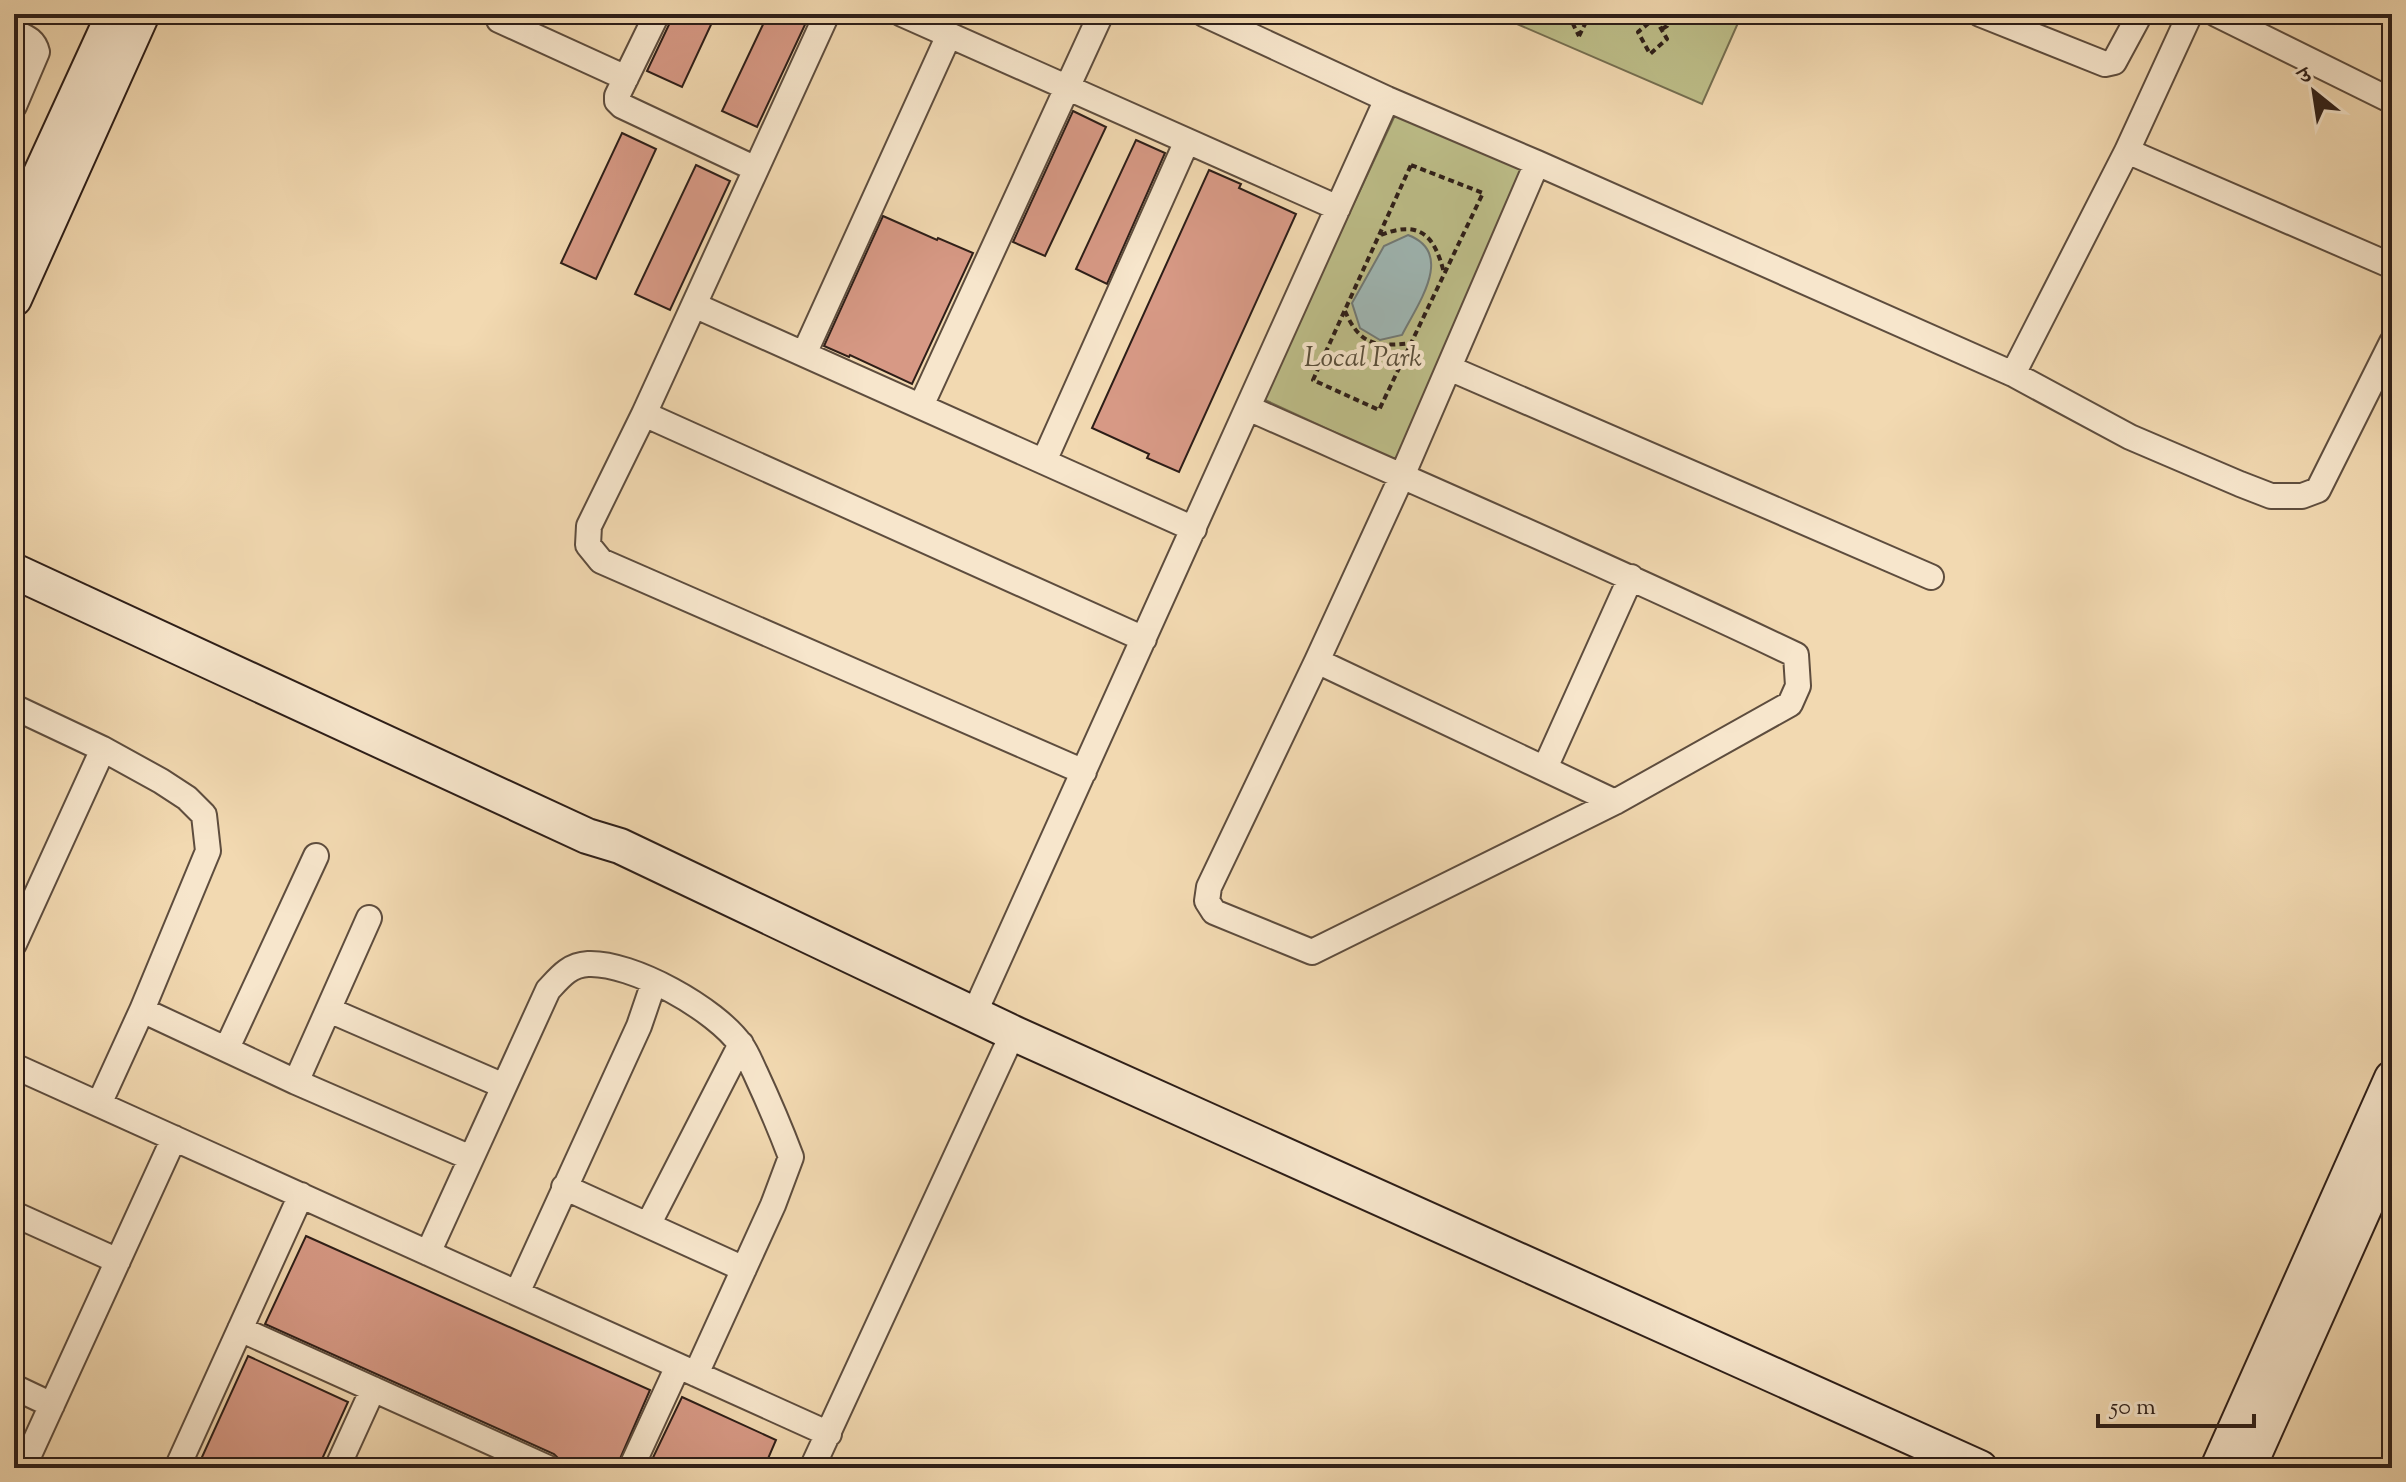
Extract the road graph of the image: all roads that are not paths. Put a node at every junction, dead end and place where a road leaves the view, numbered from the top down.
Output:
1 (114, 14) edge
2 (142, 14) edge
3 (657, 14) edge
4 (827, 14) edge
5 (902, 14) edge
6 (1101, 14) edge
7 (1204, 14) edge
8 (2140, 14) edge
9 (2190, 14) edge
10 (2216, 14) edge
11 (1987, 15) edge
12 (499, 20) dead end
13 (14, 32) edge
14 (949, 35) junction
15 (626, 78) junction
16 (1068, 88) junction
17 (1387, 99) junction
18 (2392, 101) edge
19 (14, 106) edge
20 (1187, 141) junction
21 (2127, 151) junction
22 (1537, 163) junction
23 (756, 169) junction
24 (1338, 208) junction
25 (14, 232) edge
26 (2392, 266) edge
27 (14, 299) edge
28 (694, 305) junction
29 (2392, 342) edge
30 (804, 354) junction
31 (1449, 368) junction
32 (2013, 374) junction
33 (921, 406) junction
34 (1248, 408) junction
35 (644, 414) junction
36 (1044, 461) junction
37 (1402, 476) junction
38 (1194, 529) junction
39 (14, 571) edge
40 (1631, 577) junction
41 (1931, 577) dead end
42 (1144, 639) junction
43 (1317, 661) junction
44 (14, 707) edge
45 (103, 749) junction
46 (1545, 768) junction
47 (1084, 772) junction
48 (1615, 802) junction
49 (316, 856) dead end
50 (22, 906) edge
51 (369, 918) dead end
52 (14, 944) edge
53 (654, 982) junction
54 (142, 1010) junction
55 (329, 1010) junction
56 (974, 1014) junction
57 (1013, 1033) junction
58 (741, 1044) junction
59 (227, 1048) junction
60 (14, 1066) edge
61 (2392, 1078) edge
62 (296, 1082) junction
63 (504, 1086) junction
64 (99, 1104) junction
65 (174, 1138) junction
66 (2392, 1146) edge
67 (471, 1158) junction
68 (564, 1187) junction
69 (301, 1195) junction
70 (14, 1214) edge
71 (648, 1225) junction
72 (428, 1253) junction
73 (118, 1261) junction
74 (744, 1269) junction
75 (517, 1293) junction
76 (240, 1329) junction
77 (687, 1370) junction
78 (14, 1387) edge
79 (373, 1389) junction
80 (52, 1405) junction
81 (829, 1434) junction
82 (23, 1468) edge
83 (177, 1468) edge
84 (337, 1468) edge
85 (548, 1468) edge
86 (631, 1468) edge
87 (812, 1468) edge
88 (1980, 1468) edge
89 (2218, 1468) edge
90 (2248, 1468) edge

1 - 25 main road
2 - 27 main road
3 - 15 street
4 - 23 street
5 - 14 street
6 - 16 street
7 - 17 street
8 - 11 street
9 - 21 street
10 - 18 street
12 - 15 street
13 - 19 street
14 - 16 street
14 - 30 street
15 - 23 street
16 - 20 street
16 - 33 street
17 - 22 street
17 - 24 street
20 - 24 street
20 - 36 street
21 - 26 street
21 - 32 street
22 - 31 street
22 - 32 street
23 - 28 street
24 - 34 street
28 - 30 street
28 - 35 street
29 - 32 street
30 - 33 street
31 - 37 street
31 - 41 street
33 - 36 street
34 - 37 street
34 - 38 street
35 - 42 street
35 - 47 street
36 - 38 street
37 - 40 street
37 - 43 street
38 - 42 street
39 - 56 main road
40 - 46 street
40 - 48 street
42 - 47 street
43 - 46 street
43 - 48 street
44 - 45 street
45 - 50 street
45 - 54 street
46 - 48 street
47 - 56 street
49 - 59 street
50 - 52 street
51 - 55 street
53 - 58 street
53 - 63 street
53 - 68 street
54 - 59 street
54 - 64 street
55 - 62 street
55 - 63 street
56 - 57 main road
57 - 81 street
57 - 88 main road
58 - 71 street
58 - 74 street
59 - 62 street
60 - 64 street
61 - 89 main road
62 - 67 street
63 - 67 street
64 - 65 street
65 - 69 street
65 - 73 street
66 - 90 main road
67 - 72 street
68 - 71 street
68 - 75 street
69 - 72 street
69 - 76 street
70 - 73 street
71 - 74 street
72 - 75 street
73 - 80 street
74 - 77 street
75 - 77 street
76 - 79 street
76 - 83 street
77 - 81 street
77 - 86 street
78 - 80 street
79 - 84 street
79 - 85 street
80 - 82 street
81 - 87 street

